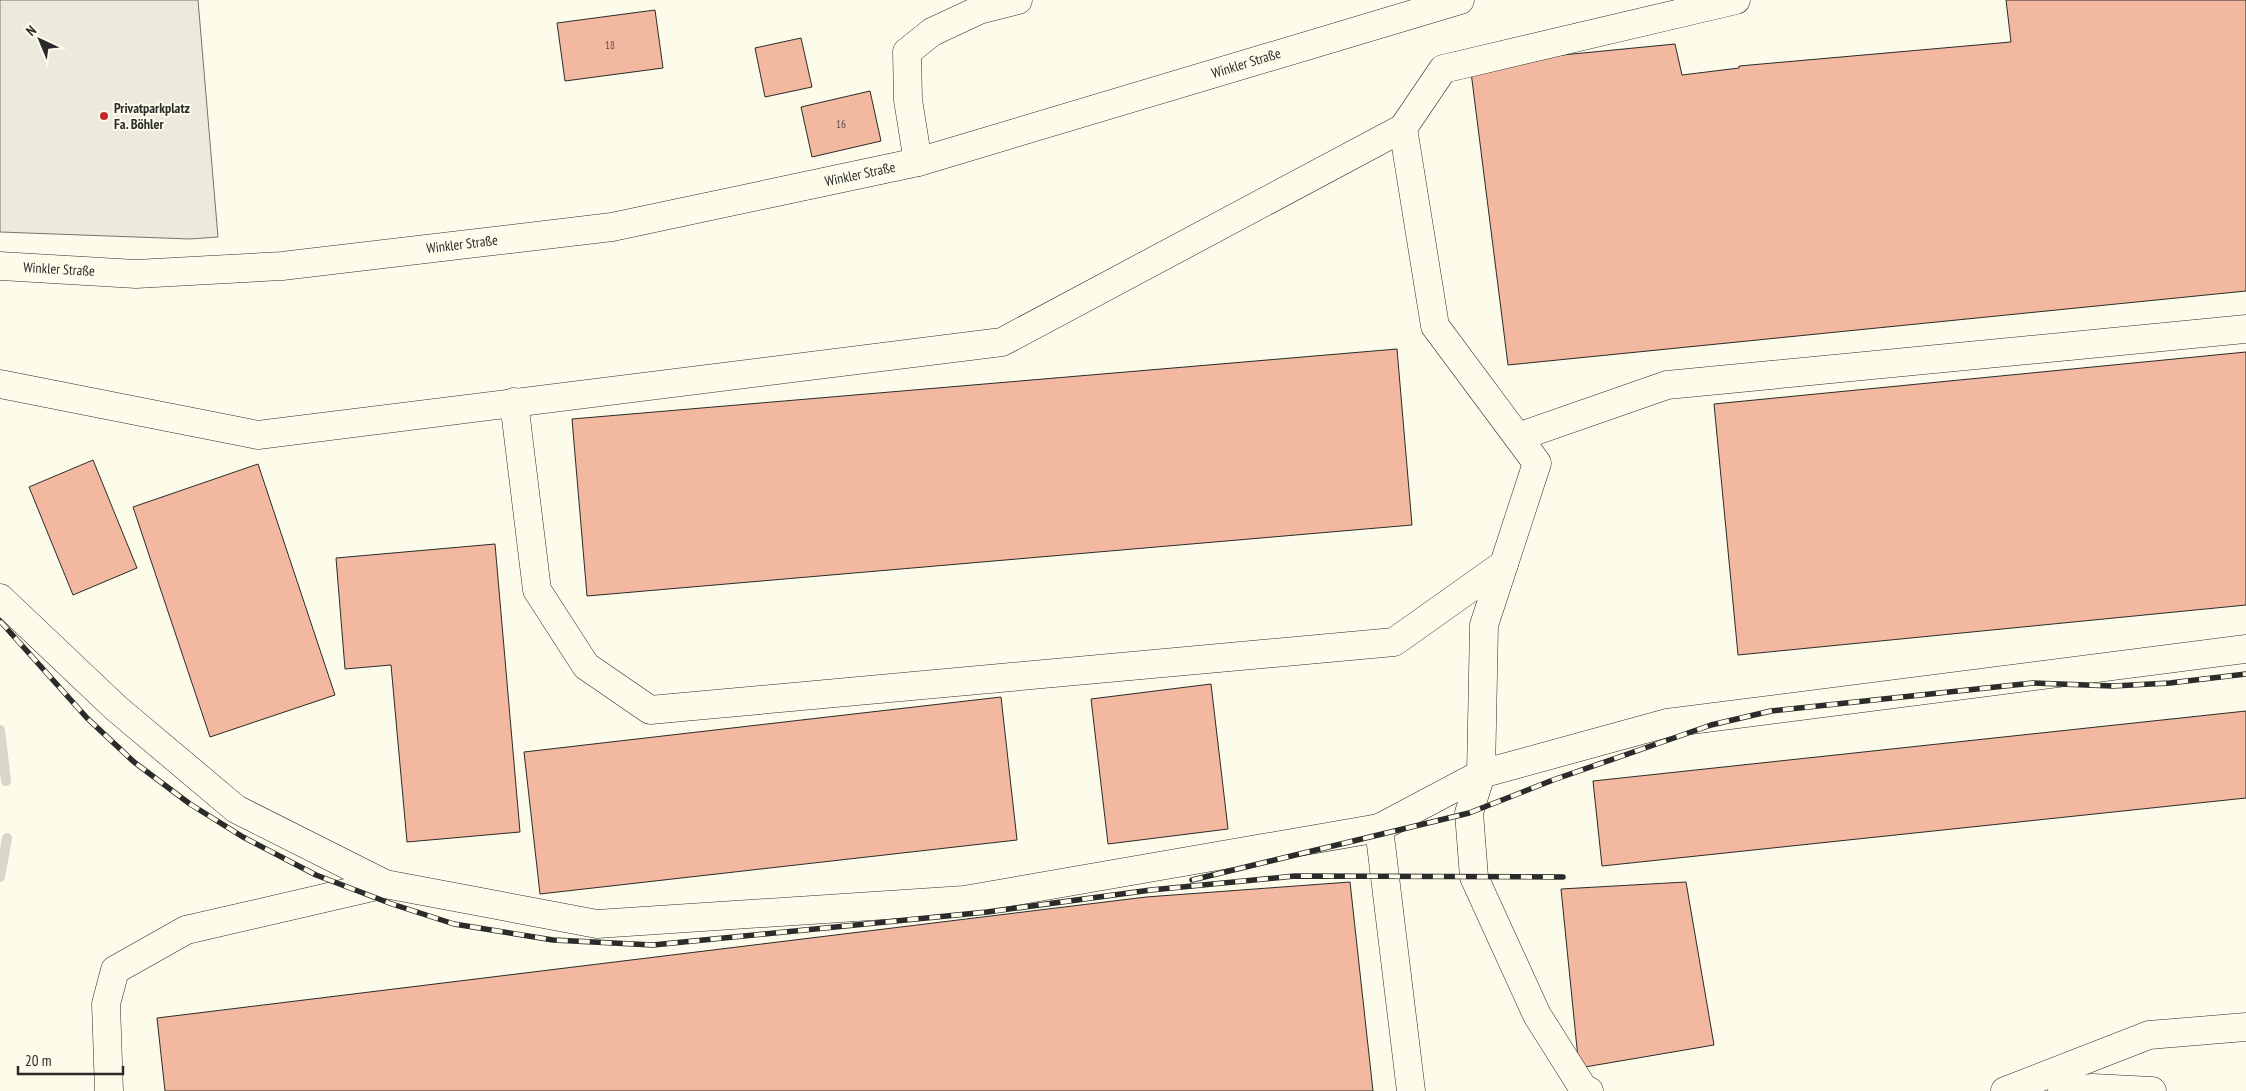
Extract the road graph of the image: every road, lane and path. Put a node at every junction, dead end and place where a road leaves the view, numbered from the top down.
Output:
1 (1018, 0) edge
2 (1460, 0) edge
3 (1736, 0) edge
4 (980, 5) edge
5 (1403, 128) junction
6 (918, 162) junction
7 (0, 266) edge
8 (2246, 329) edge
9 (0, 384) edge
10 (514, 402) junction
11 (1518, 437) junction
12 (1504, 564) junction
13 (0, 598) edge
14 (2246, 648) edge
15 (1481, 774) junction
16 (1379, 828) junction
17 (385, 884) junction
18 (2246, 1027) edge
19 (109, 1091) edge
20 (1411, 1091) edge
21 (1589, 1091) edge
22 (2005, 1091) edge
23 (2062, 1091) edge
24 (2152, 1091) edge

1 - 4 street
2 - 6 street, Winkler Straße
3 - 5 street
4 - 6 street
5 - 10 street
5 - 11 street
6 - 7 street, Winkler Straße
8 - 11 street
9 - 10 street
10 - 12 street
11 - 12 street
12 - 15 street
13 - 17 street
14 - 15 street
15 - 16 street
15 - 21 street
16 - 17 street
16 - 20 street
17 - 19 street
18 - 22 street
23 - 24 street

